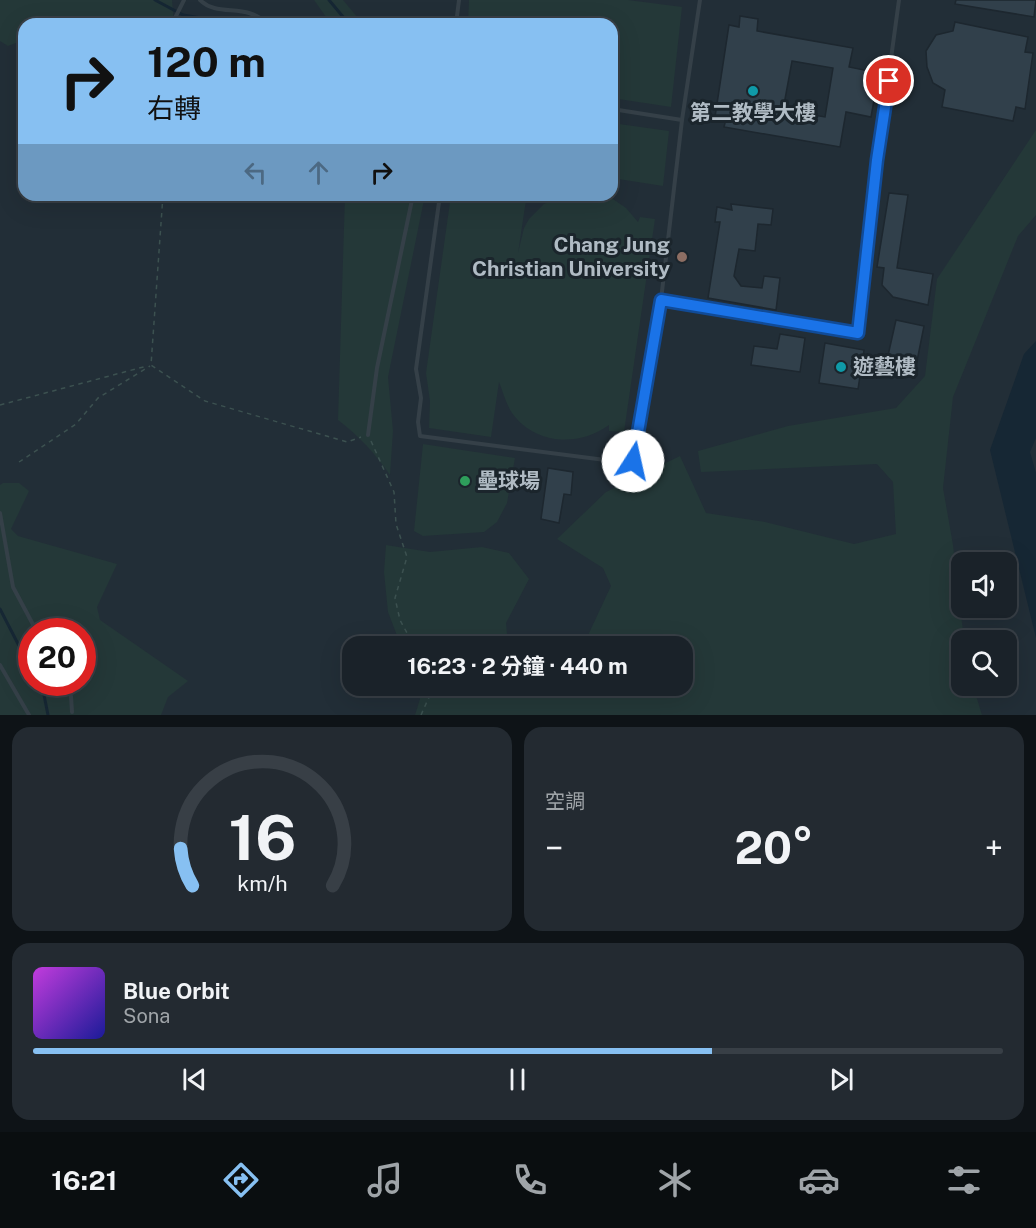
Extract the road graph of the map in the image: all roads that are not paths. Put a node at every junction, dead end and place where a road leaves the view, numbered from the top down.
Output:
1 (184, 0) edge
2 (200, 0) edge
3 (459, 0) edge
4 (700, 0) edge
5 (899, 0) edge
6 (175, 18) edge
7 (262, 18) edge
8 (457, 18) edge
9 (618, 110) edge
10 (682, 120) junction
11 (412, 201) edge
12 (439, 201) edge
13 (661, 300) junction
14 (368, 435) road end
15 (0, 513) edge
16 (30, 618) edge
17 (0, 665) edge
18 (70, 696) edge
19 (72, 712) dead end
20 (29, 715) edge

1 - 6 lane
2 - 7 lane
3 - 8 lane
4 - 10 lane
5 - 13 lane
9 - 10 lane
10 - 13 lane
11 - 14 lane
12 - 13 lane
15 - 16 lane
17 - 20 lane
18 - 19 lane

